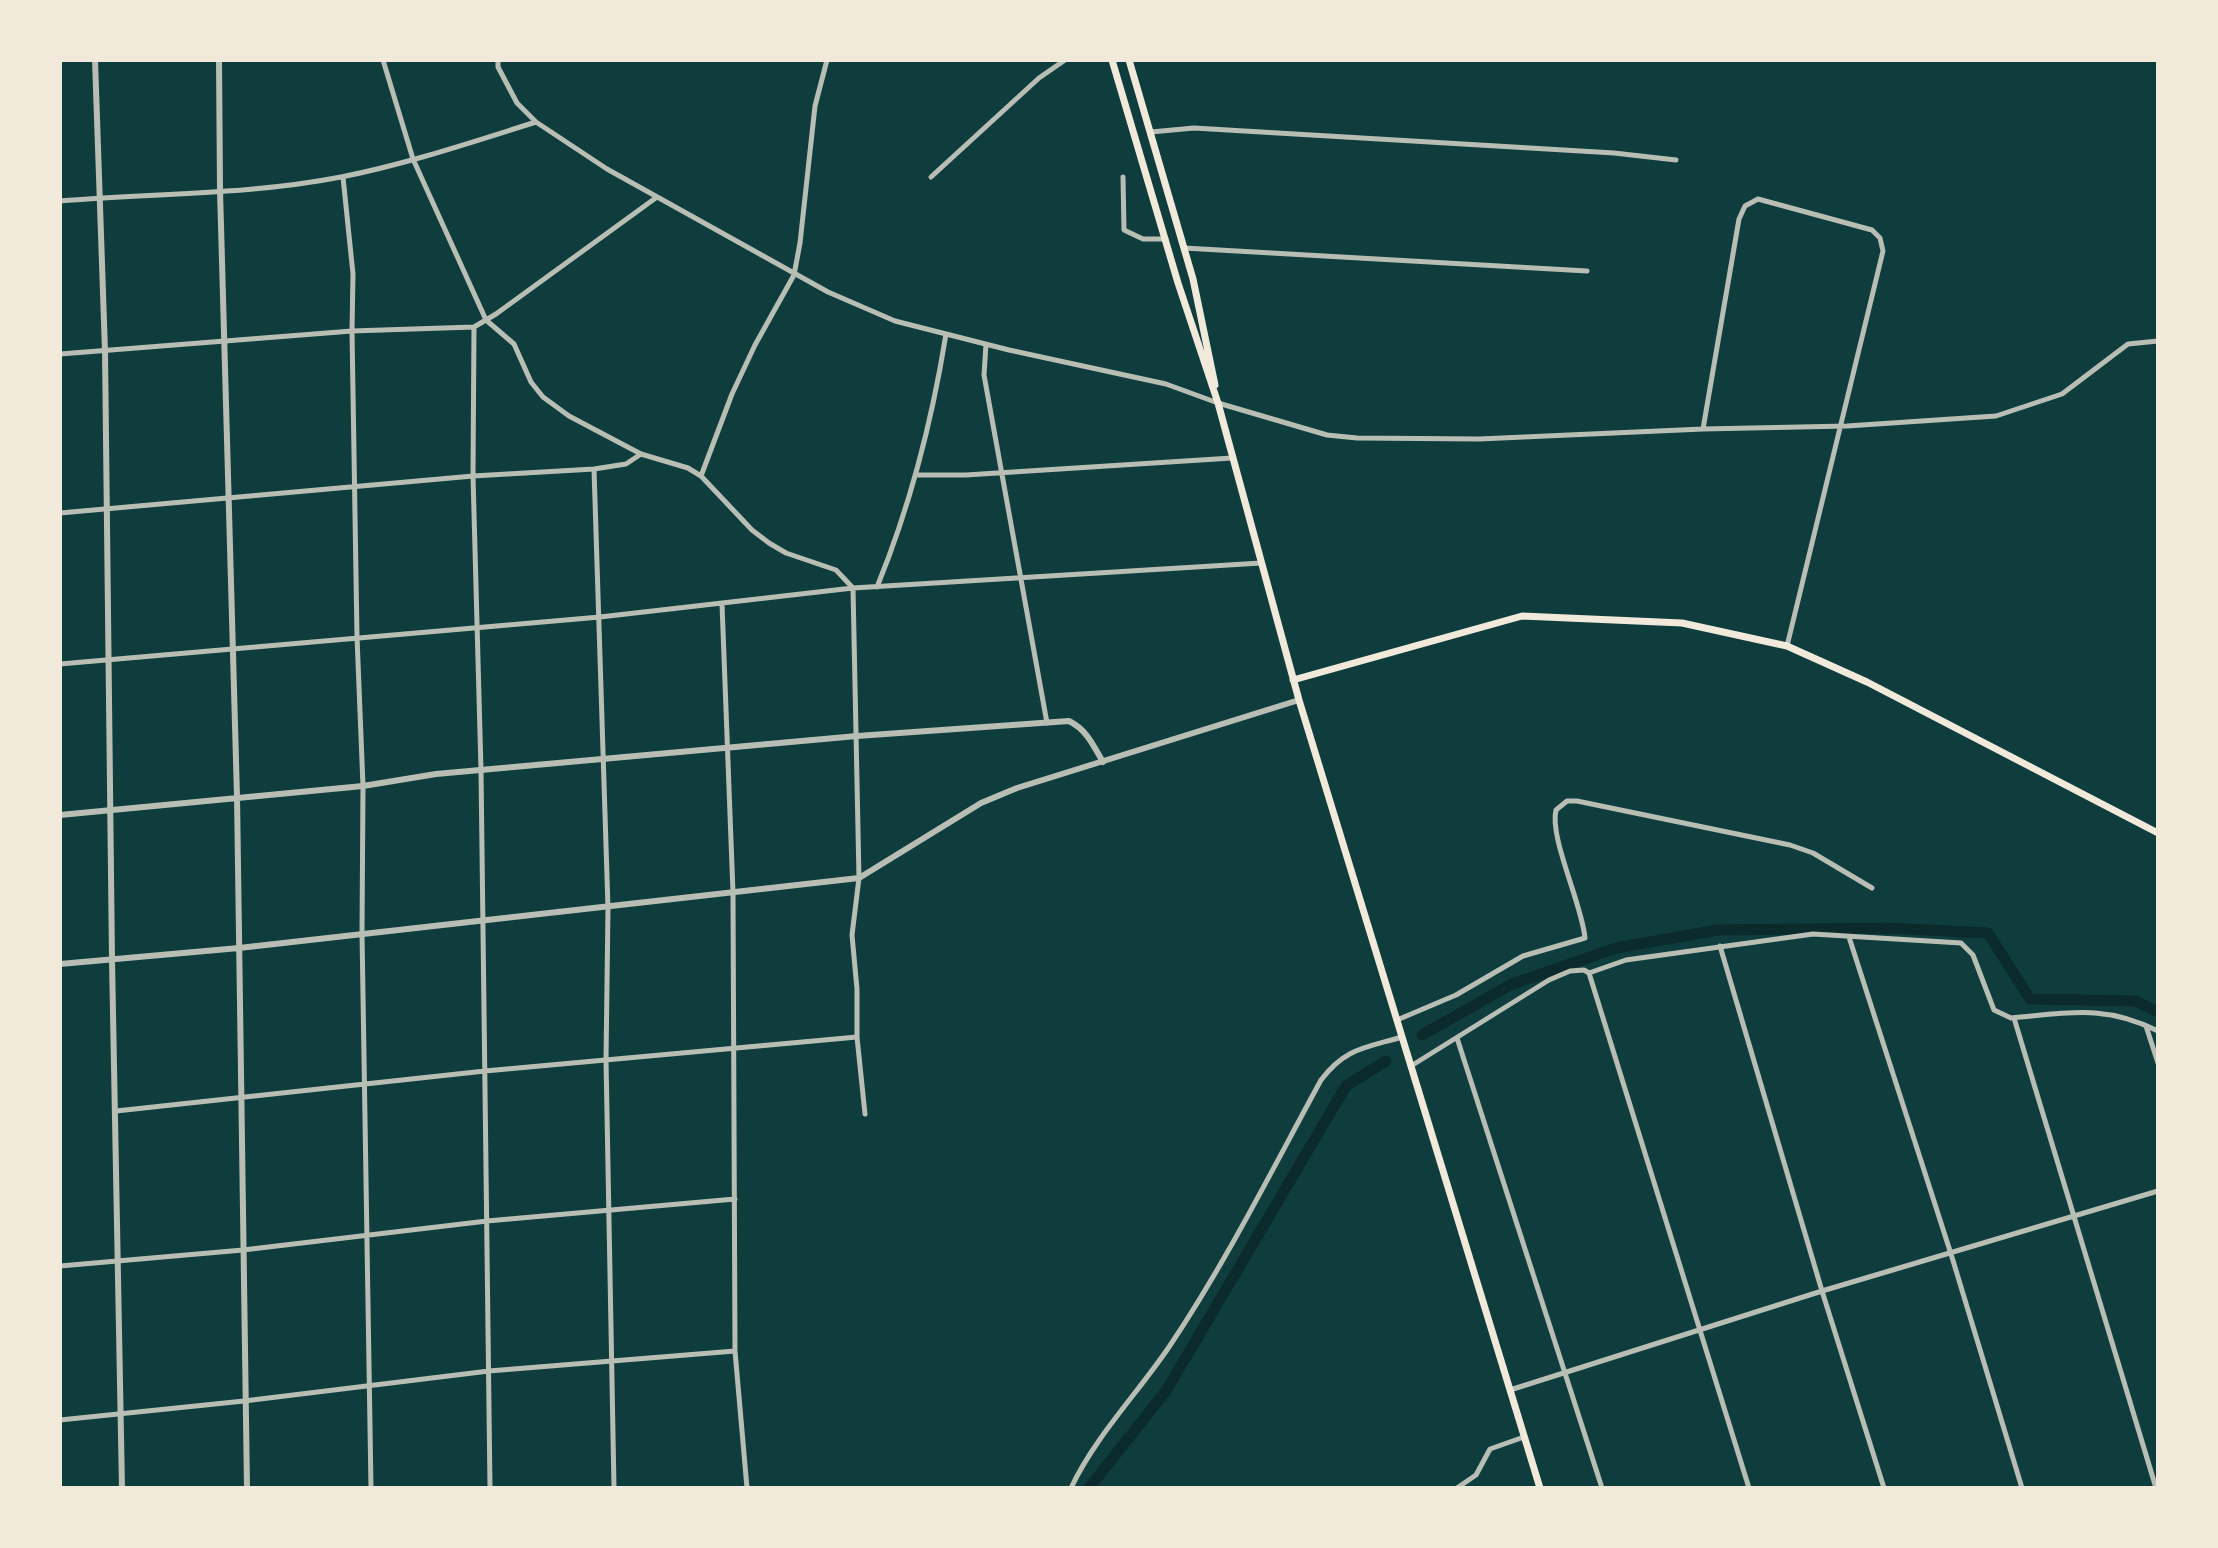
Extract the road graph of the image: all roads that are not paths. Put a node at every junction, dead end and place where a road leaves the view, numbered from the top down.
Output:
1 (95, 60) edge
2 (219, 60) edge
3 (383, 60) edge
4 (498, 60) edge
5 (827, 60) edge
6 (1065, 60) edge
7 (1112, 60) edge
8 (1129, 60) edge
9 (536, 122) junction
10 (1151, 132) junction
11 (413, 159) junction
12 (1676, 160) dead end
13 (343, 177) junction
14 (931, 177) dead end
15 (1123, 177) dead end
16 (220, 190) junction
17 (657, 197) junction
18 (98, 198) junction
19 (60, 201) edge
20 (1166, 239) junction
21 (1184, 248) junction
22 (1587, 271) dead end
23 (794, 275) junction
24 (486, 320) junction
25 (474, 327) junction
26 (352, 331) junction
27 (946, 333) junction
28 (225, 341) junction
29 (2158, 341) edge
30 (986, 344) junction
31 (105, 351) junction
32 (60, 354) edge
33 (1218, 403) junction
34 (1839, 426) junction
35 (1703, 429) junction
36 (641, 454) junction
37 (1232, 458) junction
38 (594, 469) junction
39 (1000, 473) junction
40 (917, 475) junction
41 (473, 476) junction
42 (701, 476) junction
43 (355, 486) junction
44 (230, 497) junction
45 (107, 509) junction
46 (60, 513) edge
47 (1261, 563) junction
48 (1020, 576) junction
49 (877, 587) junction
50 (853, 588) junction
51 (722, 604) junction
52 (600, 617) junction
53 (478, 627) junction
54 (357, 637) junction
55 (1787, 646) junction
56 (233, 651) junction
57 (110, 661) junction
58 (60, 664) edge
59 (1293, 680) junction
60 (1299, 700) junction
61 (1047, 723) junction
62 (857, 736) junction
63 (729, 748) junction
64 (604, 760) junction
65 (1103, 762) junction
66 (481, 770) junction
67 (363, 786) junction
68 (237, 796) junction
69 (112, 810) junction
70 (60, 815) edge
71 (2158, 833) edge
72 (859, 878) junction
73 (1872, 888) dead end
74 (733, 893) junction
75 (608, 908) junction
76 (483, 922) junction
77 (362, 933) junction
78 (1849, 937) junction
79 (1720, 946) junction
80 (239, 948) junction
81 (112, 960) junction
82 (60, 964) edge
83 (1589, 973) junction
84 (2014, 1018) junction
85 (1397, 1020) junction
86 (2146, 1025) junction
87 (2158, 1031) edge
88 (857, 1037) junction
89 (1402, 1037) junction
90 (1457, 1038) junction
91 (734, 1049) junction
92 (606, 1060) junction
93 (2158, 1063) edge
94 (1411, 1066) junction
95 (485, 1071) junction
96 (364, 1085) junction
97 (241, 1098) junction
98 (116, 1111) junction
99 (865, 1114) dead end
100 (2158, 1191) edge
101 (735, 1199) junction
102 (608, 1210) junction
103 (2074, 1216) junction
104 (487, 1221) junction
105 (367, 1236) junction
106 (243, 1250) junction
107 (1951, 1254) junction
108 (117, 1259) junction
109 (60, 1266) edge
110 (1822, 1291) junction
111 (1701, 1330) junction
112 (735, 1351) junction
113 (611, 1360) junction
114 (489, 1371) junction
115 (1565, 1372) junction
116 (369, 1386) junction
117 (1510, 1390) junction
118 (244, 1401) junction
119 (121, 1414) junction
120 (60, 1420) edge
121 (1524, 1437) junction
122 (122, 1488) edge
123 (247, 1488) edge
124 (371, 1488) edge
125 (490, 1488) edge
126 (614, 1488) edge
127 (747, 1488) edge
128 (1071, 1488) edge
129 (1457, 1488) edge
130 (1540, 1488) edge
131 (1602, 1488) edge
132 (1749, 1488) edge
133 (1884, 1488) edge
134 (2022, 1488) edge
135 (2156, 1488) edge

1 - 18 street
2 - 16 street
3 - 11 street
4 - 9 street
5 - 23 street
6 - 14 street
7 - 20 main road
8 - 10 main road
9 - 11 street
9 - 17 street
10 - 12 street
10 - 21 main road
11 - 13 street
11 - 24 street
13 - 16 street
13 - 26 street
15 - 20 street
16 - 18 street
16 - 28 street
17 - 23 street
17 - 24 street
18 - 19 street
18 - 31 street
20 - 33 main road
21 - 22 street
21 - 33 main road
23 - 27 street
23 - 42 street
24 - 25 street
24 - 36 street
25 - 26 street
25 - 41 street
26 - 28 street
26 - 43 street
27 - 30 street
27 - 40 street
28 - 31 street
28 - 44 street
29 - 34 street
30 - 33 street
30 - 39 street
31 - 32 street
31 - 45 street
33 - 35 street
33 - 37 main road
34 - 35 street
34 - 35 street
34 - 55 street
36 - 38 street
36 - 42 street
37 - 39 street
37 - 47 main road
38 - 41 street
38 - 52 street
39 - 40 street
39 - 48 street
40 - 49 street
41 - 43 street
41 - 53 street
42 - 50 street
43 - 44 street
43 - 54 street
44 - 45 street
44 - 56 street
45 - 46 street
45 - 57 street
47 - 48 street
47 - 59 main road
48 - 49 street
48 - 61 street
49 - 50 street
50 - 51 street
50 - 62 street
51 - 52 street
51 - 63 street
52 - 53 street
52 - 64 street
53 - 54 street
53 - 66 street
54 - 56 street
54 - 67 street
55 - 59 main road
55 - 71 main road
56 - 57 street
56 - 68 street
57 - 58 street
57 - 69 street
59 - 60 main road
60 - 65 street
60 - 85 main road
61 - 62 street
61 - 65 street
62 - 63 street
62 - 72 street
63 - 64 street
63 - 74 street
64 - 66 street
64 - 75 street
65 - 72 street
66 - 67 street
66 - 76 street
67 - 68 street
67 - 77 street
68 - 69 street
68 - 80 street
69 - 70 street
69 - 81 street
72 - 74 street
72 - 88 street
73 - 85 street
74 - 75 street
74 - 91 street
75 - 76 street
75 - 92 street
76 - 77 street
76 - 95 street
77 - 80 street
77 - 96 street
78 - 79 street
78 - 84 street
78 - 107 street
79 - 83 street
79 - 110 street
80 - 81 street
80 - 97 street
81 - 82 street
81 - 98 street
83 - 90 street
83 - 111 street
84 - 86 street
84 - 103 street
85 - 89 main road
86 - 87 street
86 - 93 street
88 - 91 street
88 - 99 street
89 - 94 main road
89 - 128 street
90 - 94 street
90 - 115 street
91 - 92 street
91 - 101 street
92 - 95 street
92 - 102 street
94 - 117 main road
95 - 96 street
95 - 104 street
96 - 97 street
96 - 105 street
97 - 98 street
97 - 106 street
98 - 108 street
100 - 103 street
101 - 102 street
101 - 112 street
102 - 104 street
102 - 113 street
103 - 107 street
103 - 135 street
104 - 105 street
104 - 114 street
105 - 106 street
105 - 116 street
106 - 108 street
106 - 118 street
107 - 110 street
107 - 134 street
108 - 109 street
108 - 119 street
110 - 111 street
110 - 133 street
111 - 115 street
111 - 132 street
112 - 113 street
112 - 127 street
113 - 114 street
113 - 126 street
114 - 116 street
114 - 125 street
115 - 117 street
115 - 131 street
116 - 118 street
116 - 124 street
117 - 121 main road
118 - 119 street
118 - 123 street
119 - 120 street
119 - 122 street
121 - 129 street
121 - 130 main road

